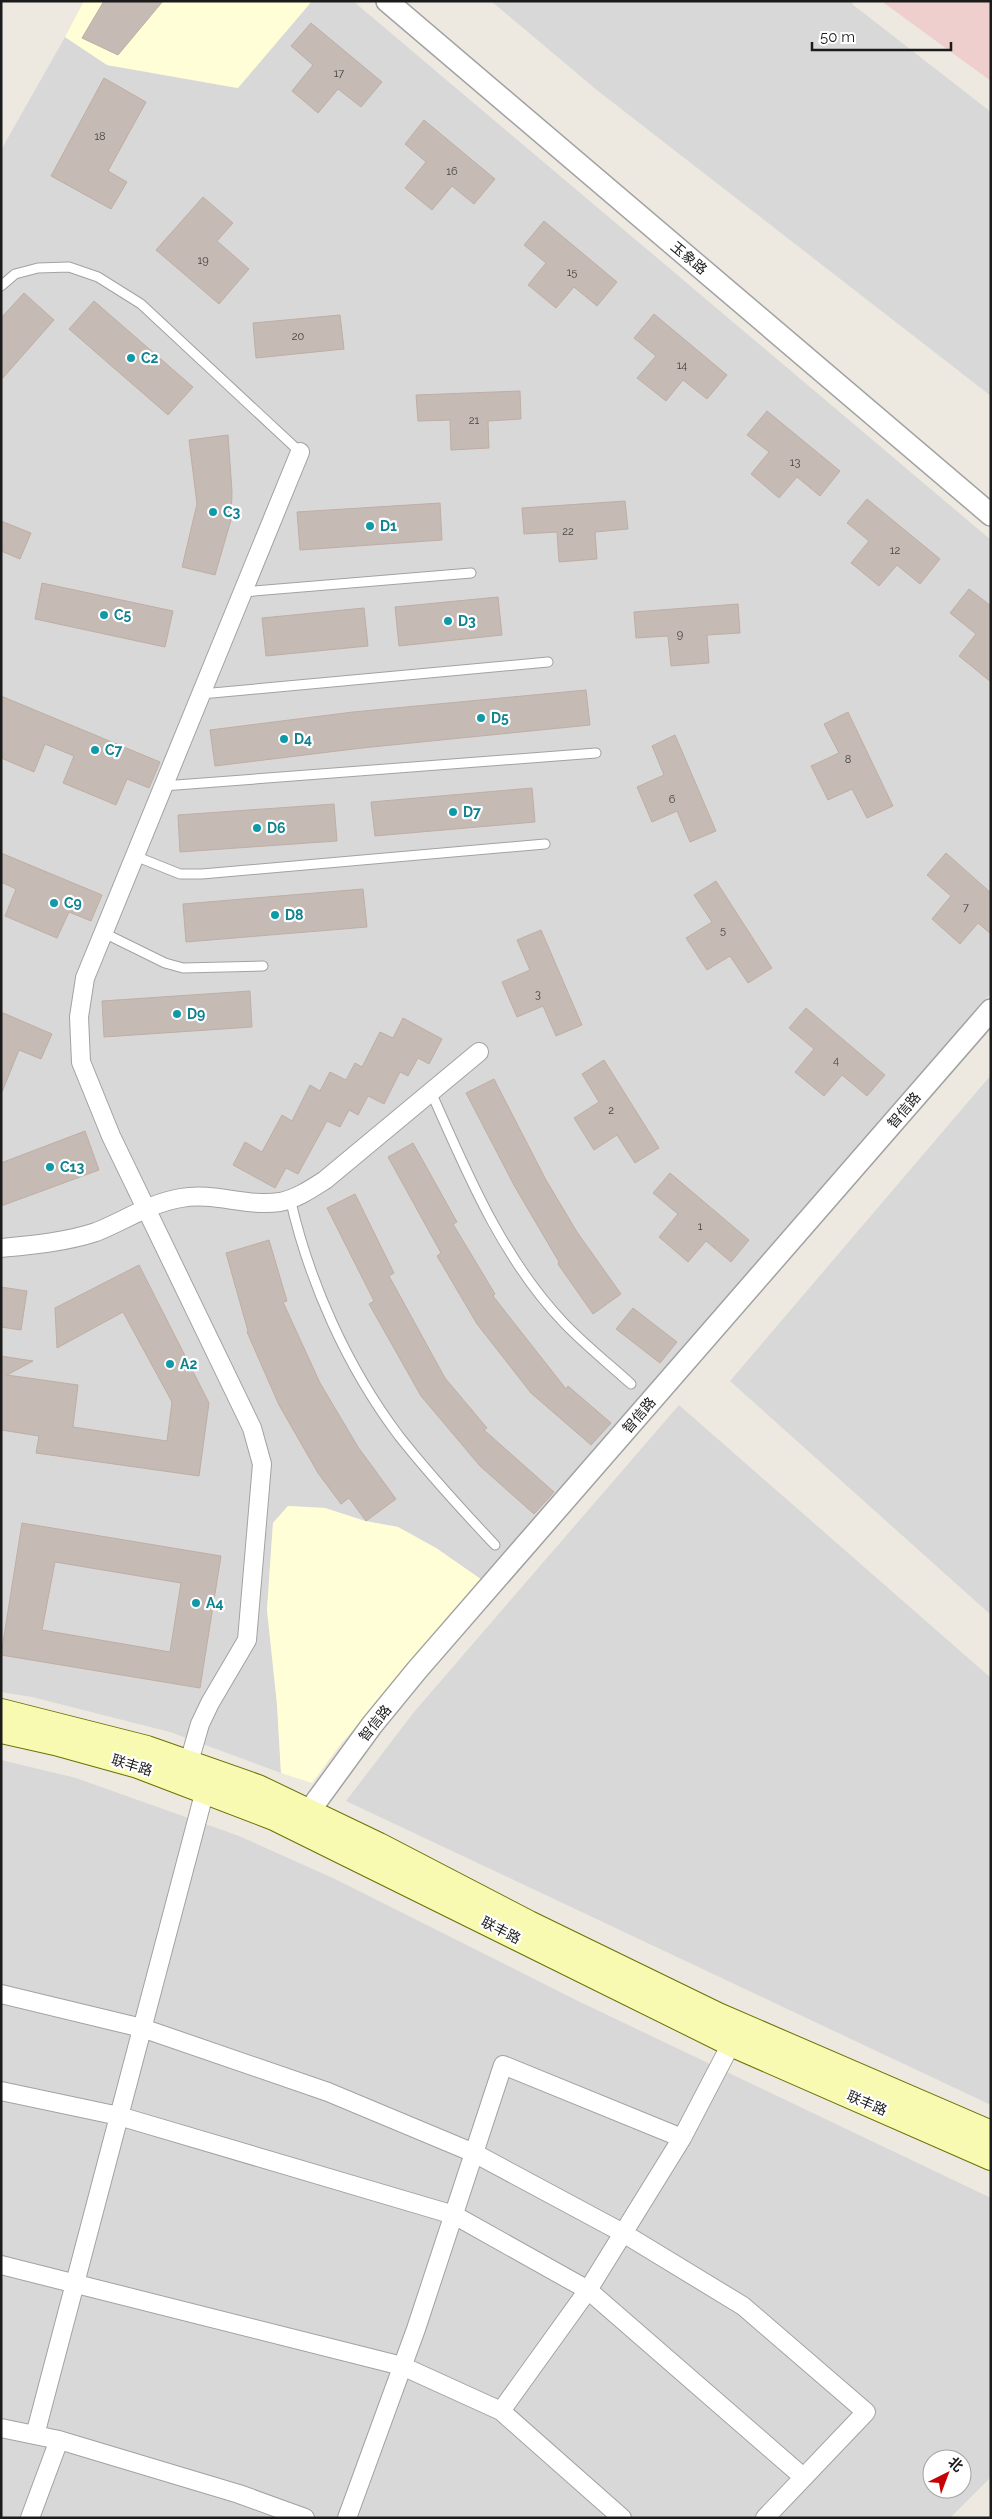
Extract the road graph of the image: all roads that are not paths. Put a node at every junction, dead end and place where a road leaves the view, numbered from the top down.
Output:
1 (387, 1) edge
2 (403, 1) edge
3 (1, 286) edge
4 (300, 452) joint
5 (991, 501) edge
6 (991, 515) edge
7 (471, 573) dead end
8 (242, 592) junction
9 (548, 662) dead end
10 (201, 694) junction
11 (596, 753) dead end
12 (164, 786) junction
13 (545, 844) dead end
14 (135, 856) junction
15 (104, 933) junction
16 (263, 966) dead end
17 (991, 1010) edge
18 (991, 1026) edge
19 (479, 1052) dead end
20 (431, 1092) junction
21 (290, 1198) junction
22 (145, 1208) junction
23 (1, 1248) edge
24 (631, 1384) dead end
25 (495, 1545) dead end
26 (1, 1711) edge
27 (1, 1731) edge
28 (189, 1762) junction
29 (205, 1790) junction
30 (308, 1822) junction
31 (1, 1994) edge
32 (142, 2028) junction
33 (731, 2044) junction
34 (1, 2091) edge
35 (119, 2116) junction
36 (991, 2134) edge
37 (682, 2138) junction
38 (474, 2153) junction
39 (991, 2158) edge
40 (454, 2215) junction
41 (623, 2233) junction
42 (1, 2265) edge
43 (76, 2282) junction
44 (588, 2290) junction
45 (402, 2366) junction
46 (501, 2411) junction
47 (1, 2428) edge
48 (35, 2435) junction
49 (59, 2440) junction
50 (802, 2476) junction
51 (30, 2518) edge
52 (305, 2518) edge
53 (347, 2518) edge
54 (622, 2518) edge
55 (765, 2518) edge

1 - 6 street, 玉象路
2 - 5 street, 玉象路
3 - 4 lane
4 - 8 street
7 - 8 lane
8 - 10 street
9 - 10 lane
10 - 12 street
11 - 12 lane
12 - 14 street
13 - 14 lane
14 - 15 street
15 - 16 lane
15 - 22 street
17 - 30 street, 智信路
18 - 30 street, 智信路
19 - 20 street
20 - 21 street
20 - 24 lane
21 - 22 street
21 - 25 lane
22 - 23 street
22 - 28 street
26 - 28 main road, 联丰路
27 - 29 main road, 联丰路
28 - 30 main road, 联丰路
29 - 30 main road, 联丰路
29 - 32 street
30 - 33 main road, 联丰路
30 - 36 main road, 联丰路
31 - 32 street
32 - 35 street
32 - 38 street
33 - 37 street
33 - 39 main road, 联丰路
34 - 35 street
35 - 40 street
35 - 43 street
37 - 38 street
37 - 41 street
38 - 40 street
38 - 41 street
40 - 44 street
40 - 45 street
41 - 44 street
41 - 50 street
42 - 43 street
43 - 45 street
43 - 48 street
44 - 46 street
44 - 50 street
45 - 46 street
45 - 53 street
46 - 54 street
47 - 48 street
48 - 49 street
49 - 51 street
49 - 52 street
50 - 55 street

